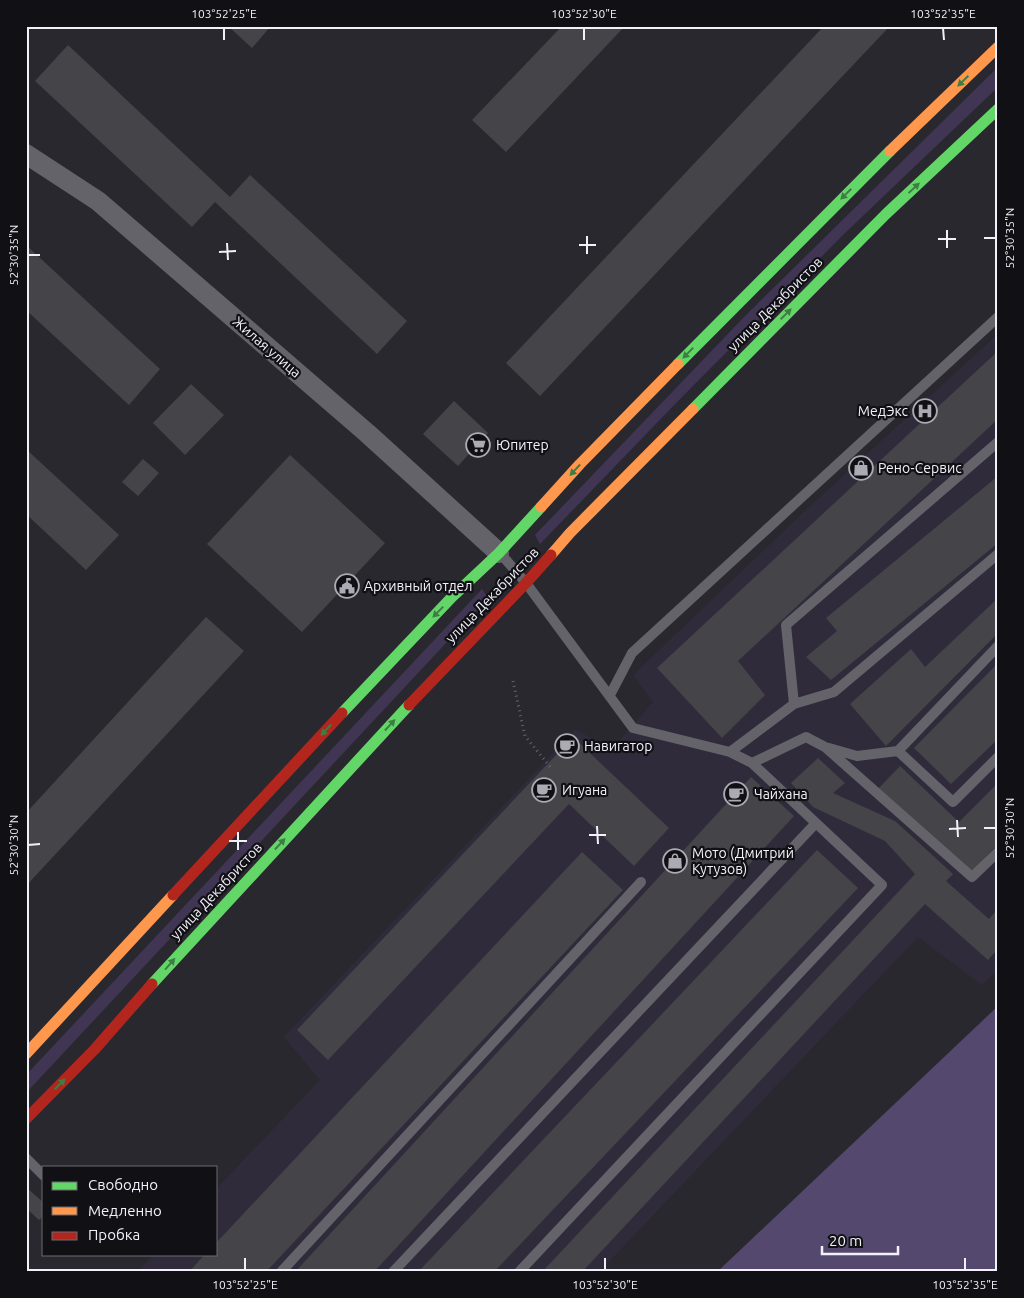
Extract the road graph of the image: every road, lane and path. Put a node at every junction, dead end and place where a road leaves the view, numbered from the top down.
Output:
1 (998, 47) edge
2 (998, 109) edge
3 (26, 154) edge
4 (998, 317) edge
5 (998, 442) edge
6 (499, 552) junction
7 (998, 554) edge
8 (526, 583) junction
9 (998, 646) edge
10 (512, 680) dead end
11 (610, 695) junction
12 (794, 704) junction
13 (825, 747) junction
14 (898, 751) junction
15 (730, 752) junction
16 (998, 757) edge
17 (752, 763) junction
18 (552, 769) dead end
19 (816, 824) junction
20 (998, 852) edge
21 (641, 882) dead end
22 (26, 1054) edge
23 (26, 1118) edge
24 (26, 1158) edge
25 (42, 1174) edge
26 (281, 1272) edge
27 (393, 1272) edge
28 (519, 1272) edge

1 -> 6 street, улица Декабристов
8 -> 2 street, улица Декабристов
3 - 6 street, Жилая улица
4 - 11 lane
5 - 12 lane
6 - 8 lane
6 -> 22 street, улица Декабристов
7 - 12 lane
8 - 11 lane
23 -> 8 street, улица Декабристов
9 - 14 lane
10 - 18 path
11 - 15 lane
12 - 15 lane
13 - 14 lane
13 - 17 lane
13 - 20 lane
14 - 16 lane
15 - 17 lane
17 - 19 lane
19 - 27 lane
19 - 28 lane
21 - 26 lane
24 - 25 lane

